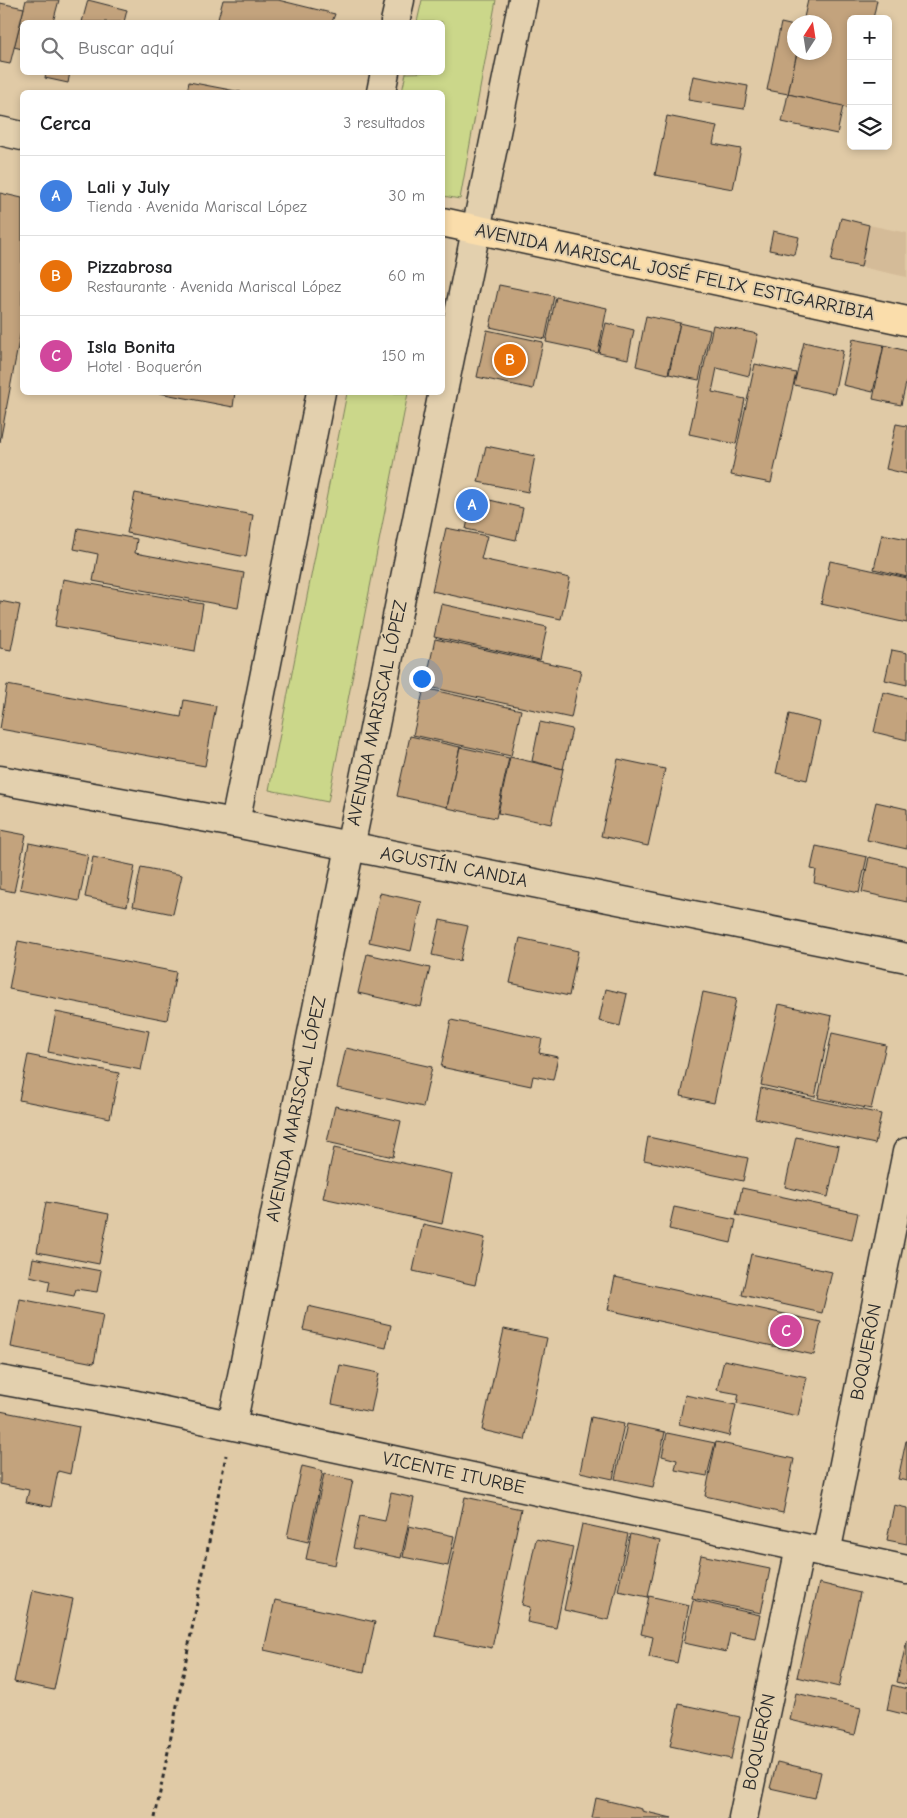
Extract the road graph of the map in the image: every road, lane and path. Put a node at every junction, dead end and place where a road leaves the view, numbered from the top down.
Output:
1 (400, 0) edge
2 (523, 0) edge
3 (396, 20) edge
4 (385, 75) edge
5 (382, 90) edge
6 (0, 131) edge
7 (20, 136) edge
8 (445, 223) edge
9 (476, 230) junction
10 (907, 321) edge
11 (445, 382) edge
12 (320, 395) edge
13 (442, 395) edge
14 (0, 780) edge
15 (235, 823) junction
16 (350, 847) junction
17 (907, 958) edge
18 (907, 1152) edge
19 (0, 1380) edge
20 (232, 1425) junction
21 (813, 1550) junction
22 (907, 1570) edge
23 (155, 1818) edge
24 (743, 1818) edge

1 - 3 street
2 - 9 street, AVENIDA MARISCAL LÓPEZ
4 - 5 street
6 - 7 street
8 - 9 main road, AVENIDA MARISCAL JOSÉ FELIX ESTIGARRIBIA
9 - 10 main road, AVENIDA MARISCAL JOSÉ FELIX ESTIGARRIBIA
9 - 11 street, AVENIDA MARISCAL LÓPEZ
12 - 15 street
13 - 16 street, AVENIDA MARISCAL LÓPEZ
14 - 15 street, AGUSTÍN CANDIA
15 - 16 street, AGUSTÍN CANDIA
16 - 17 street, AGUSTÍN CANDIA
16 - 20 street, AVENIDA MARISCAL LÓPEZ
18 - 21 street, BOQUERÓN
19 - 20 street, VICENTE ITURBE
20 - 21 street, VICENTE ITURBE
20 - 23 path
21 - 22 street, VICENTE ITURBE
21 - 24 street, BOQUERÓN

